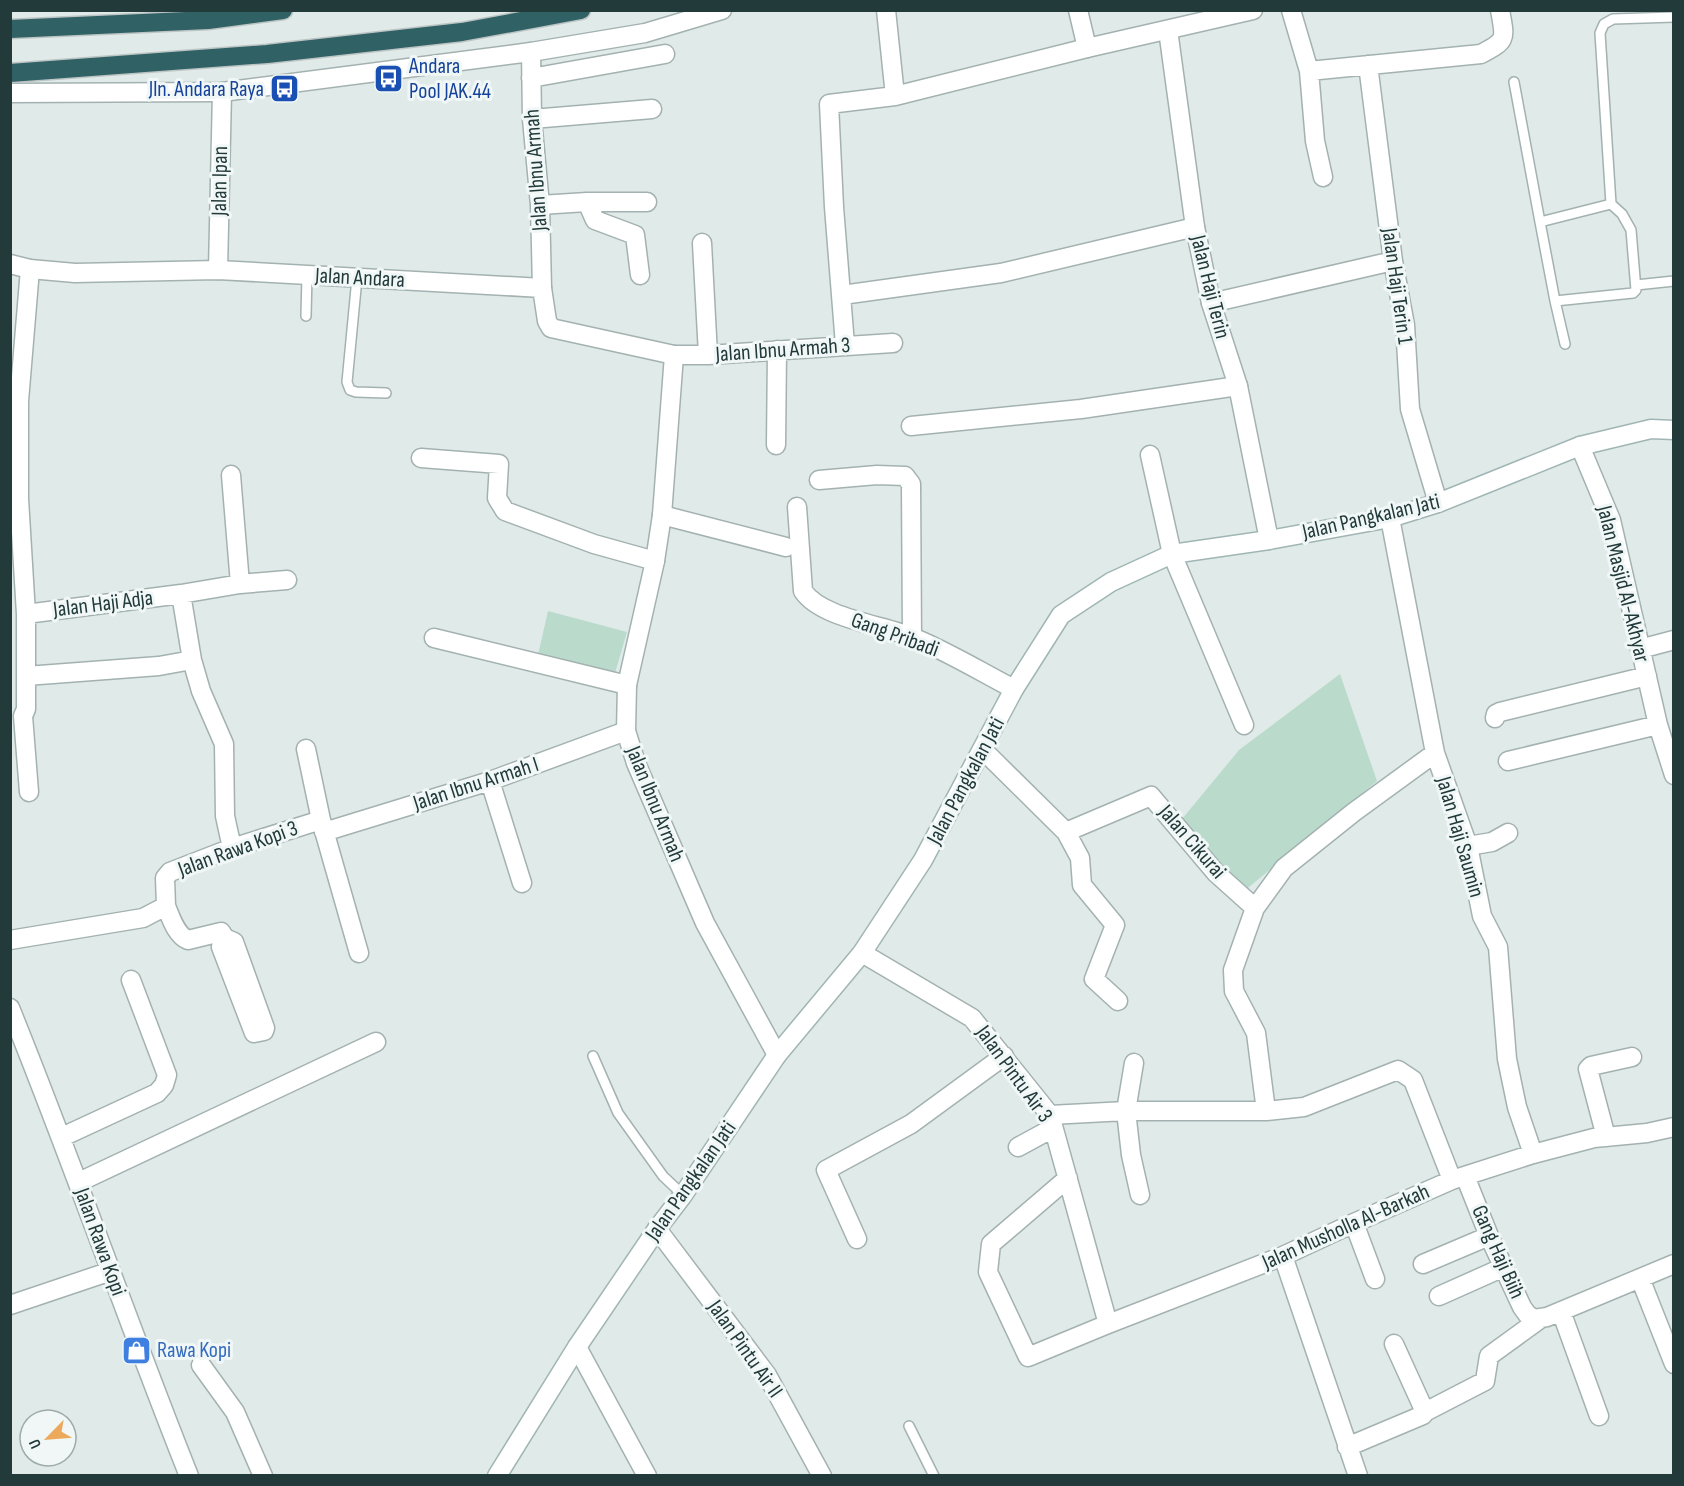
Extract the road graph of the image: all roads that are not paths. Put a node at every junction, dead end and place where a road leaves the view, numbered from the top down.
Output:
1 (283, 10) edge
2 (581, 10) edge
3 (722, 10) edge
4 (885, 10) edge
5 (1078, 10) edge
6 (1253, 10) edge
7 (1291, 10) edge
8 (1500, 10) edge
9 (1192, 17) edge
10 (1674, 17) edge
11 (10, 29) edge
12 (1167, 30) junction
13 (1087, 48) junction
14 (531, 52) junction
15 (665, 54) dead end
16 (1368, 65) junction
17 (1309, 71) junction
18 (10, 73) edge
19 (531, 78) junction
20 (1514, 82) dead end
21 (222, 92) junction
22 (10, 93) edge
23 (896, 96) junction
24 (652, 109) dead end
25 (532, 119) junction
26 (1323, 177) dead end
27 (587, 202) junction
28 (647, 202) dead end
29 (1611, 204) junction
30 (540, 205) junction
31 (1540, 222) junction
32 (1195, 227) junction
33 (702, 243) dead end
34 (1394, 261) junction
35 (10, 264) edge
36 (30, 269) junction
37 (218, 270) junction
38 (307, 275) junction
39 (640, 275) dead end
40 (357, 278) junction
41 (1674, 281) edge
42 (1636, 285) junction
43 (542, 288) junction
44 (842, 296) junction
45 (1556, 301) junction
46 (1211, 303) junction
47 (306, 316) dead end
48 (892, 343) dead end
49 (1565, 344) dead end
50 (845, 345) junction
51 (777, 350) junction
52 (674, 355) junction
53 (708, 355) junction
54 (1238, 387) junction
55 (386, 393) dead end
56 (911, 426) dead end
57 (1674, 430) edge
58 (776, 445) dead end
59 (1580, 446) junction
60 (1150, 455) dead end
61 (421, 458) dead end
62 (231, 475) dead end
63 (819, 480) dead end
64 (1438, 503) junction
65 (796, 507) dead end
66 (662, 515) junction
67 (1390, 518) junction
68 (1269, 540) junction
69 (786, 548) dead end
70 (1172, 554) junction
71 (654, 561) junction
72 (287, 580) dead end
73 (240, 584) junction
74 (181, 594) junction
75 (26, 614) junction
76 (912, 637) junction
77 (434, 638) dead end
78 (16, 639) edge
79 (1674, 640) edge
80 (1640, 649) junction
81 (192, 660) junction
82 (26, 676) junction
83 (1647, 676) junction
84 (627, 685) junction
85 (1014, 689) junction
86 (17, 717) edge
87 (1495, 718) dead end
88 (1244, 725) dead end
89 (1658, 725) junction
90 (626, 731) junction
91 (306, 749) dead end
92 (983, 750) junction
93 (1435, 753) junction
94 (1508, 761) dead end
95 (1674, 775) edge
96 (490, 781) junction
97 (29, 792) dead end
98 (322, 826) junction
99 (1066, 832) junction
100 (1508, 833) dead end
101 (1467, 846) junction
102 (232, 848) junction
103 (522, 883) dead end
104 (166, 906) junction
105 (1255, 908) junction
106 (225, 938) dead end
107 (10, 940) edge
108 (862, 952) junction
109 (359, 953) dead end
110 (131, 980) dead end
111 (1118, 1001) dead end
112 (10, 1008) edge
113 (376, 1042) dead end
114 (777, 1055) junction
115 (593, 1056) dead end
116 (1004, 1056) junction
117 (1632, 1057) dead end
118 (1134, 1062) dead end
119 (1126, 1111) junction
120 (1266, 1111) junction
121 (1052, 1122) junction
122 (1674, 1127) edge
123 (62, 1137) junction
124 (1606, 1137) junction
125 (1018, 1147) dead end
126 (1533, 1154) junction
127 (1068, 1178) junction
128 (1459, 1178) junction
129 (79, 1182) junction
130 (683, 1195) junction
131 (1140, 1195) dead end
132 (1354, 1223) junction
133 (657, 1230) junction
134 (1489, 1236) junction
135 (857, 1239) dead end
136 (1283, 1256) junction
137 (1423, 1264) dead end
138 (1674, 1264) edge
139 (1504, 1267) junction
140 (111, 1271) junction
141 (1640, 1278) junction
142 (1375, 1279) dead end
143 (1439, 1296) dead end
144 (10, 1305) edge
145 (1561, 1311) junction
146 (1540, 1318) junction
147 (1108, 1323) junction
148 (1394, 1344) dead end
149 (577, 1347) junction
150 (1674, 1364) edge
151 (201, 1365) dead end
152 (1425, 1412) junction
153 (1599, 1416) dead end
154 (909, 1426) dead end
155 (1347, 1447) junction
156 (189, 1476) edge
157 (263, 1476) edge
158 (497, 1476) edge
159 (647, 1476) edge
160 (822, 1476) edge
161 (934, 1476) edge
162 (1358, 1476) edge

1 - 11 highway
2 - 18 highway
3 - 14 street
4 - 23 street
5 - 13 street
6 - 9 street
7 - 17 street
8 - 16 street
9 - 12 street
10 - 29 lane
12 - 13 street
12 - 32 street, Jalan Haji Terin
13 - 23 street
14 - 19 street, Jalan Ibnu Armah
14 - 21 street
15 - 19 street
16 - 17 street
16 - 34 street, Jalan Haji Terin 1
17 - 26 street
19 - 25 street, Jalan Ibnu Armah
20 - 31 lane
21 - 22 street
21 - 37 street, Jalan Ipan
23 - 44 street
24 - 25 street
25 - 30 street, Jalan Ibnu Armah
27 - 28 street
27 - 30 street
27 - 39 street
29 - 31 lane
29 - 42 lane
30 - 43 street, Jalan Ibnu Armah
31 - 45 lane
32 - 44 street
32 - 46 street, Jalan Haji Terin
33 - 53 street
34 - 46 street
34 - 64 street, Jalan Haji Terin 1
35 - 36 street, Jalan Andara
36 - 37 street, Jalan Andara
36 - 75 street
37 - 38 street, Jalan Andara
38 - 40 street, Jalan Andara
38 - 47 lane
40 - 43 street, Jalan Andara
40 - 55 lane
41 - 42 lane
42 - 45 lane
43 - 52 street
44 - 50 street
45 - 49 lane
46 - 54 street, Jalan Haji Terin
48 - 50 street, Jalan Ibnu Armah 3
50 - 51 street, Jalan Ibnu Armah 3
51 - 53 street, Jalan Ibnu Armah 3
51 - 58 street
52 - 53 street, Jalan Ibnu Armah 3
52 - 66 street, Jalan Ibnu Armah
54 - 56 street
54 - 68 street, Jalan Haji Terin
57 - 59 street, Jalan Pangkalan Jati
59 - 64 street, Jalan Pangkalan Jati
59 - 80 street, Jalan Masjid Al-Akhyar
60 - 70 street
61 - 71 street
62 - 73 street
63 - 76 street
64 - 67 street, Jalan Pangkalan Jati
65 - 76 street, Gang Pribadi
66 - 69 street
66 - 71 street, Jalan Ibnu Armah
67 - 68 street, Jalan Pangkalan Jati
67 - 93 street, Jalan Haji Saumin
68 - 70 street, Jalan Pangkalan Jati
70 - 85 street, Jalan Pangkalan Jati
70 - 88 street
71 - 84 street, Jalan Ibnu Armah
72 - 73 street, Jalan Haji Adja
73 - 74 street, Jalan Haji Adja
74 - 75 street, Jalan Haji Adja
74 - 81 street
75 - 78 street
76 - 85 street, Gang Pribadi
77 - 84 street
78 - 82 street
79 - 80 street
80 - 83 street, Jalan Masjid Al-Akhyar
81 - 82 street
81 - 102 street
82 - 86 street
83 - 87 street
83 - 89 street, Jalan Masjid Al-Akhyar
84 - 90 street, Jalan Ibnu Armah
85 - 92 street, Jalan Pangkalan Jati
86 - 97 street
89 - 94 street
89 - 95 street, Jalan Masjid Al-Akhyar
90 - 96 street, Jalan Ibnu Armah I
90 - 114 street, Jalan Ibnu Armah
91 - 98 street
92 - 99 street
92 - 108 street, Jalan Pangkalan Jati
93 - 101 street, Jalan Haji Saumin
93 - 105 street
96 - 98 street, Jalan Ibnu Armah I
96 - 103 street
98 - 102 street, Jalan Rawa Kopi 3
98 - 109 street
99 - 105 street, Jalan Cikurai
99 - 111 street
100 - 101 street
101 - 126 street, Jalan Haji Saumin
102 - 104 street, Jalan Rawa Kopi 3
104 - 106 street
104 - 107 street, Jalan Rawa Kopi 3
105 - 120 street
108 - 114 street, Jalan Pangkalan Jati
108 - 116 street, Jalan Pintu Air 3
110 - 123 street
112 - 123 street, Jalan Rawa Kopi
113 - 129 street
114 - 130 street, Jalan Pangkalan Jati
115 - 130 lane
116 - 121 street, Jalan Pintu Air 3
116 - 135 street
117 - 124 street
118 - 119 street
119 - 120 street
119 - 121 street
119 - 131 street
120 - 128 street, Gang Haji Biih
121 - 125 street
121 - 127 street, Jalan Pintu Air 3
122 - 124 street, Jalan Musholla Al-Barkah
123 - 129 street, Jalan Rawa Kopi
124 - 126 street, Jalan Musholla Al-Barkah
126 - 128 street, Jalan Musholla Al-Barkah
127 - 147 street, Jalan Pintu Air 3
127 - 147 street, Jalan Musholla Al-Barkah
128 - 132 street, Jalan Musholla Al-Barkah
128 - 134 street, Gang Haji Biih
129 - 140 street, Jalan Rawa Kopi
130 - 133 street, Jalan Pangkalan Jati
132 - 136 street, Jalan Musholla Al-Barkah
132 - 142 street
133 - 149 street, Jalan Pangkalan Jati
133 - 160 street, Jalan Pintu Air II
134 - 137 street
134 - 139 street, Gang Haji Biih
136 - 147 street, Jalan Musholla Al-Barkah
136 - 155 street
138 - 141 street, Gang Haji Biih
139 - 143 street
139 - 146 street, Gang Haji Biih
140 - 144 street
140 - 156 street, Jalan Rawa Kopi
141 - 145 street, Gang Haji Biih
141 - 150 street
145 - 146 street, Gang Haji Biih
145 - 153 street
146 - 152 street
148 - 152 street
149 - 158 street, Jalan Pangkalan Jati
149 - 159 street
151 - 157 street
152 - 155 street
154 - 161 lane
155 - 162 street

